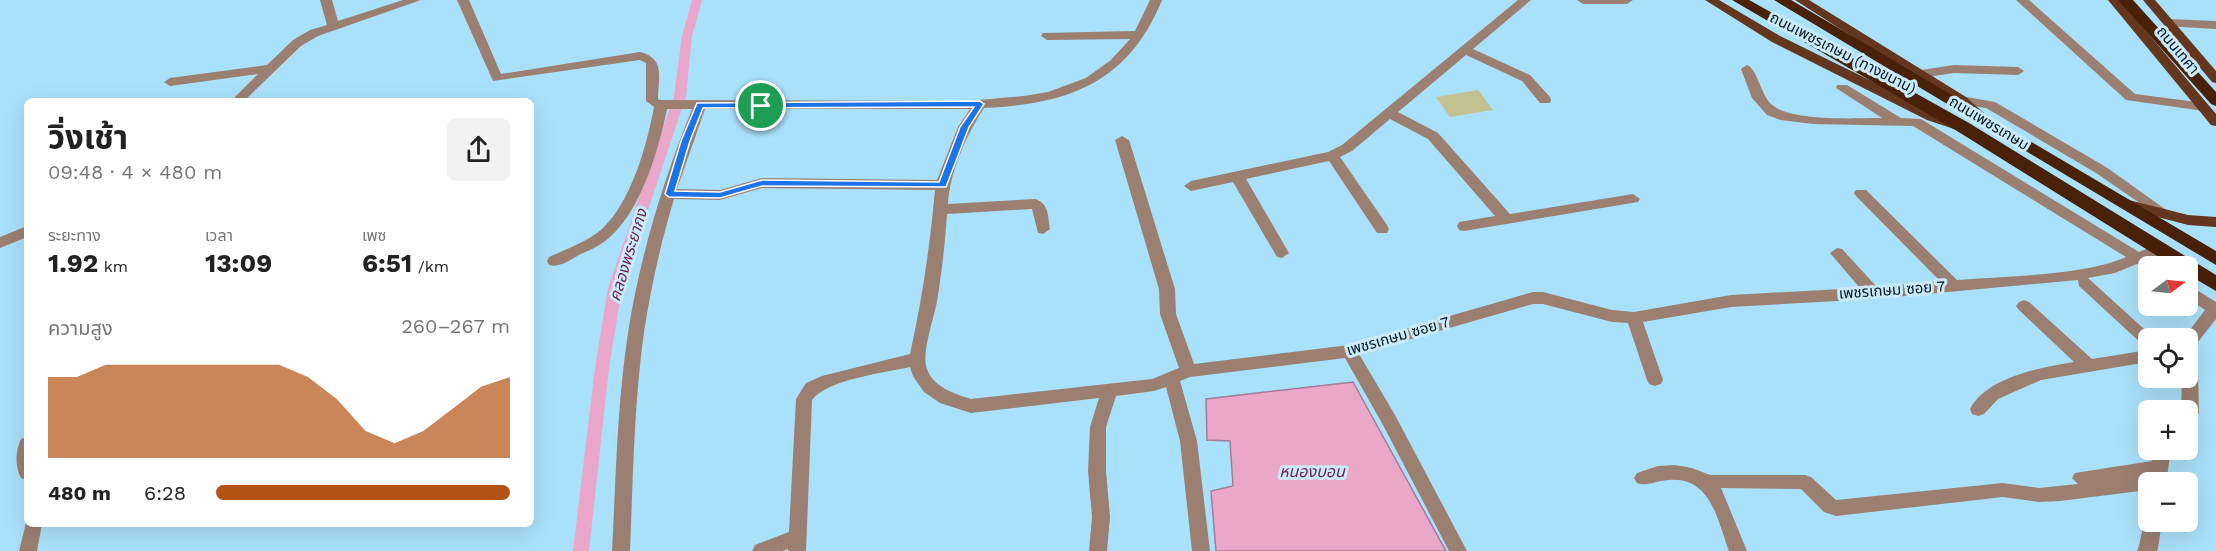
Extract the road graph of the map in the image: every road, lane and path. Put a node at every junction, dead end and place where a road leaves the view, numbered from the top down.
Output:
1 (326, 0) edge
2 (416, 0) edge
3 (463, 0) edge
4 (1156, 0) edge
5 (1526, 0) edge
6 (1583, 0) edge
7 (1627, 0) edge
8 (1711, 0) edge
9 (1739, 0) edge
10 (1781, 0) edge
11 (1801, 0) edge
12 (2022, 0) edge
13 (2114, 0) edge
14 (2126, 0) edge
15 (2149, 0) edge
16 (2168, 23) junction
17 (2216, 25) edge
18 (333, 26) junction
19 (1139, 35) junction
20 (1047, 36) dead end
21 (1465, 50) junction
22 (272, 68) junction
23 (1747, 69) dead end
24 (2018, 71) dead end
25 (1921, 75) junction
26 (2216, 79) edge
27 (170, 82) dead end
28 (1842, 88) dead end
29 (240, 98) edge
30 (1545, 100) dead end
31 (1961, 100) junction
32 (980, 104) junction
33 (2210, 104) edge
34 (664, 105) junction
35 (696, 105) junction
36 (1909, 106) junction
37 (1390, 113) junction
38 (1898, 122) junction
39 (1916, 122) junction
40 (2216, 122) edge
41 (1990, 124) junction
42 (1963, 127) junction
43 (1122, 140) dead end
44 (2001, 150) junction
45 (1332, 156) junction
46 (1983, 164) junction
47 (1237, 176) junction
48 (942, 185) junction
49 (1191, 186) dead end
50 (1861, 193) dead end
51 (669, 194) junction
52 (1633, 199) dead end
53 (2125, 204) junction
54 (941, 209) junction
55 (2165, 214) junction
56 (1506, 219) junction
57 (2216, 222) edge
58 (1464, 226) dead end
59 (1043, 228) dead end
60 (1382, 229) dead end
61 (24, 232) edge
62 (0, 243) edge
63 (2161, 248) junction
64 (1282, 253) dead end
65 (1837, 253) dead end
66 (2153, 256) edge
67 (2138, 258) edge
68 (2216, 259) edge
69 (554, 261) dead end
70 (2138, 264) edge
71 (2084, 282) dead end
72 (2216, 284) edge
73 (1953, 285) junction
74 (1873, 293) junction
75 (2198, 297) edge
76 (2024, 306) dead end
77 (2216, 309) edge
78 (1634, 318) junction
79 (2138, 331) edge
80 (2198, 333) edge
81 (1349, 351) junction
82 (2138, 358) edge
83 (917, 359) junction
84 (2090, 366) junction
85 (1180, 375) junction
86 (1655, 380) dead end
87 (1110, 390) junction
88 (1978, 409) dead end
89 (2159, 470) edge
90 (1643, 478) dead end
91 (2081, 478) dead end
92 (1708, 483) junction
93 (32, 527) edge
94 (2151, 532) edge
95 (798, 544) edge
96 (28, 551) edge
97 (621, 551) edge
98 (762, 551) edge
99 (1098, 551) edge
100 (1201, 551) edge
101 (1458, 551) edge
102 (1738, 551) edge
103 (2146, 551) edge

1 - 18 street
2 - 18 street
3 - 34 street
4 - 19 street
5 - 21 street
6 - 7 street
8 - 36 main road, ถนนเพชรเกษม (ทางขนาน)
9 - 42 highway, ถนนเพชรเกษม
10 - 41 highway, ถนนเพชรเกษม
11 - 25 main road, ถนนเพชรเกษม (ทางขนาน)
12 - 33 street
13 - 33 main road, ถนนเทศา
14 - 33 highway
15 - 16 main road, ถนนเทศา
16 - 17 street
16 - 26 main road, ถนนเทศา
18 - 22 street
19 - 20 street
19 - 32 street
21 - 30 street
21 - 37 street
22 - 27 street
22 - 29 street
23 - 38 street
24 - 25 street
25 - 31 main road, ถนนเพชรเกษม (ทางขนาน)
28 - 38 street
31 - 41 main road, ถนนเพชรเกษม (ทางขนาน)
31 - 55 street
32 - 35 street
32 - 48 street
33 - 40 main road, ถนนเทศา
34 - 35 street
34 - 69 street
35 - 51 street
36 - 39 street
36 - 42 main road, ถนนเพชรเกษม (ทางขนาน)
37 - 45 street
37 - 56 street
38 - 39 street
39 - 46 street
41 - 53 highway, ถนนเพชรเกษม
42 - 44 highway, ถนนเพชรเกษม
43 - 85 street
44 - 46 street
44 - 63 highway, ถนนเพชรเกษม
45 - 47 street
45 - 60 street
46 - 67 street
47 - 49 street
47 - 64 street
48 - 51 street
48 - 54 street
50 - 73 street
51 - 97 street
52 - 56 street
53 - 55 main road
53 - 68 highway, ถนนเพชรเกษม
54 - 59 street
54 - 83 street
55 - 57 main road
56 - 58 street
61 - 62 street
63 - 66 street, เพชรเกษม ซอย 7
63 - 72 highway, ถนนเพชรเกษม
65 - 74 street
70 - 73 street, เพชรเกษม ซอย 7
71 - 79 street
73 - 74 street, เพชรเกษม ซอย 7
74 - 78 street, เพชรเกษม ซอย 7
75 - 77 street
76 - 84 street
77 - 80 street
78 - 81 street, เพชรเกษม ซอย 7
78 - 86 street
81 - 85 street, เพชรเกษม ซอย 7
81 - 101 street
82 - 84 street
83 - 87 street, เพชรเกษม ซอย 7
83 - 95 street
84 - 88 street
85 - 87 street, เพชรเกษม ซอย 7
85 - 100 street
87 - 99 street
89 - 91 street
89 - 92 street
90 - 92 street
92 - 102 street
93 - 96 street
94 - 103 street
95 - 98 street

